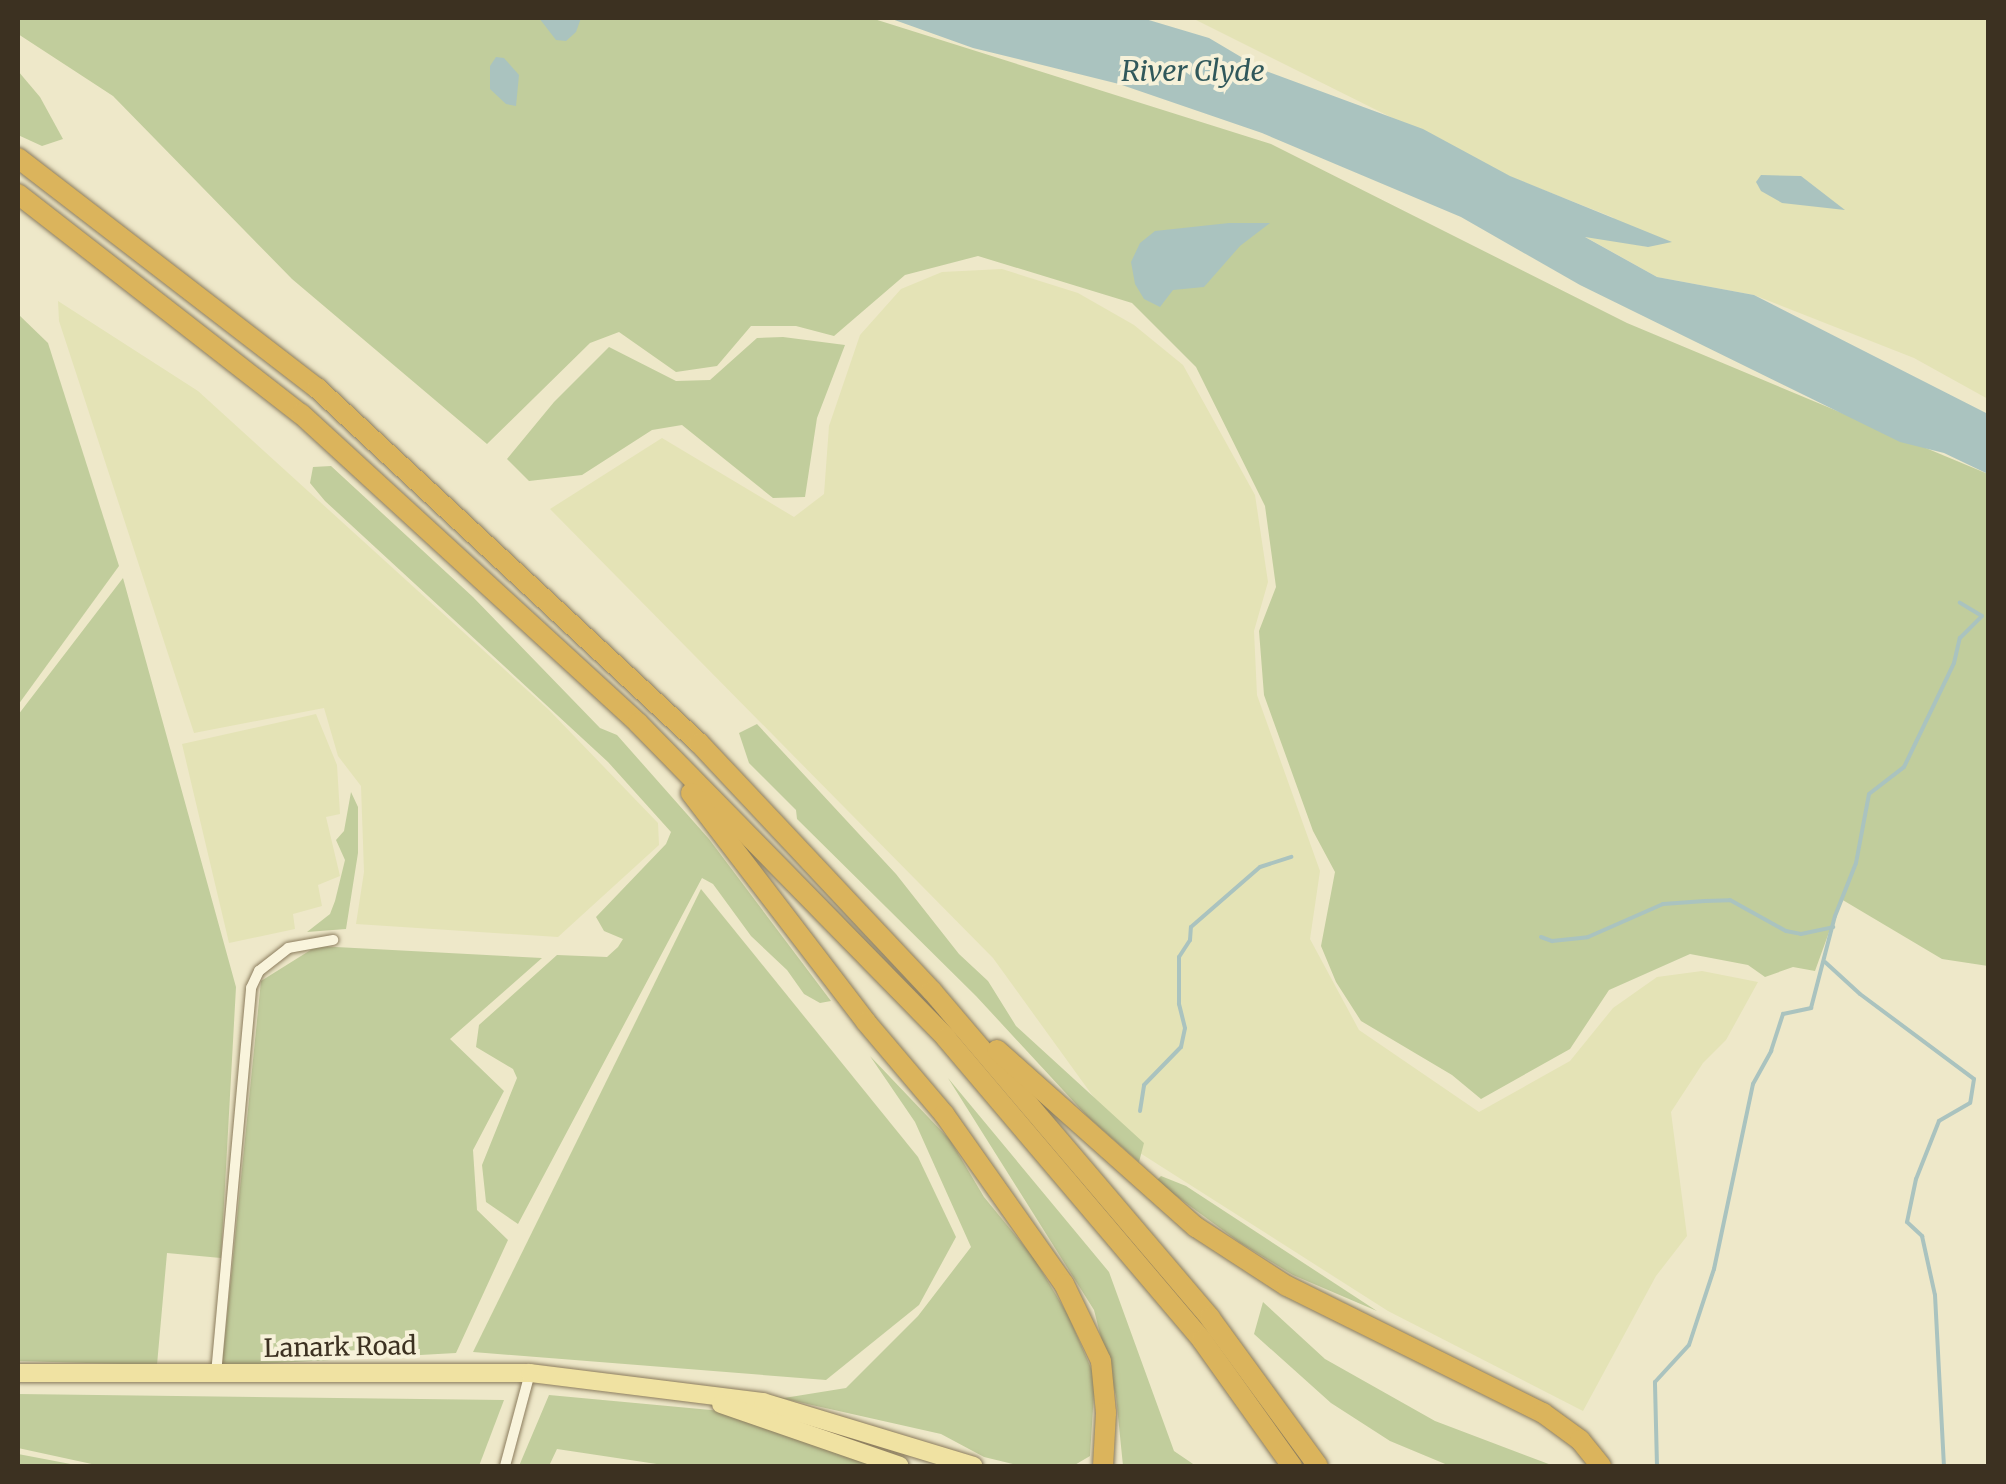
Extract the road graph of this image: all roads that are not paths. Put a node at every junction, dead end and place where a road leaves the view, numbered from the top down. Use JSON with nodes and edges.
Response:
{"nodes":[{"id":1,"x":18,"y":158,"type":"edge"},
{"id":2,"x":18,"y":194,"type":"edge"},
{"id":3,"x":638,"y":723,"type":"junction"},
{"id":4,"x":332,"y":940,"type":"dead end"},
{"id":5,"x":932,"y":991,"type":"junction"},
{"id":6,"x":18,"y":1373,"type":"edge"},
{"id":7,"x":530,"y":1373,"type":"junction"},
{"id":8,"x":216,"y":1374,"type":"junction"},
{"id":9,"x":662,"y":1388,"type":"junction"},
{"id":10,"x":505,"y":1466,"type":"edge"},
{"id":11,"x":900,"y":1466,"type":"edge"},
{"id":12,"x":974,"y":1466,"type":"edge"},
{"id":13,"x":1104,"y":1466,"type":"edge"},
{"id":14,"x":1292,"y":1466,"type":"edge"},
{"id":15,"x":1318,"y":1466,"type":"edge"},
{"id":16,"x":1601,"y":1466,"type":"edge"}],
"edges":[{"from":1,"to":5,"type":"highway"},
{"from":2,"to":3,"type":"highway"},
{"from":3,"to":13,"type":"highway"},
{"from":3,"to":14,"type":"highway"},
{"from":4,"to":8,"type":"street"},
{"from":5,"to":15,"type":"highway"},
{"from":5,"to":16,"type":"highway"},
{"from":6,"to":8,"type":"main road","name":"Lanark Road"},
{"from":7,"to":8,"type":"main road","name":"Lanark Road"},
{"from":7,"to":9,"type":"main road","name":"Lanark Road"},
{"from":7,"to":10,"type":"street"},
{"from":9,"to":11,"type":"main road","name":"Lanark Road"},
{"from":9,"to":12,"type":"main road","name":"Lanark Road"}]}
